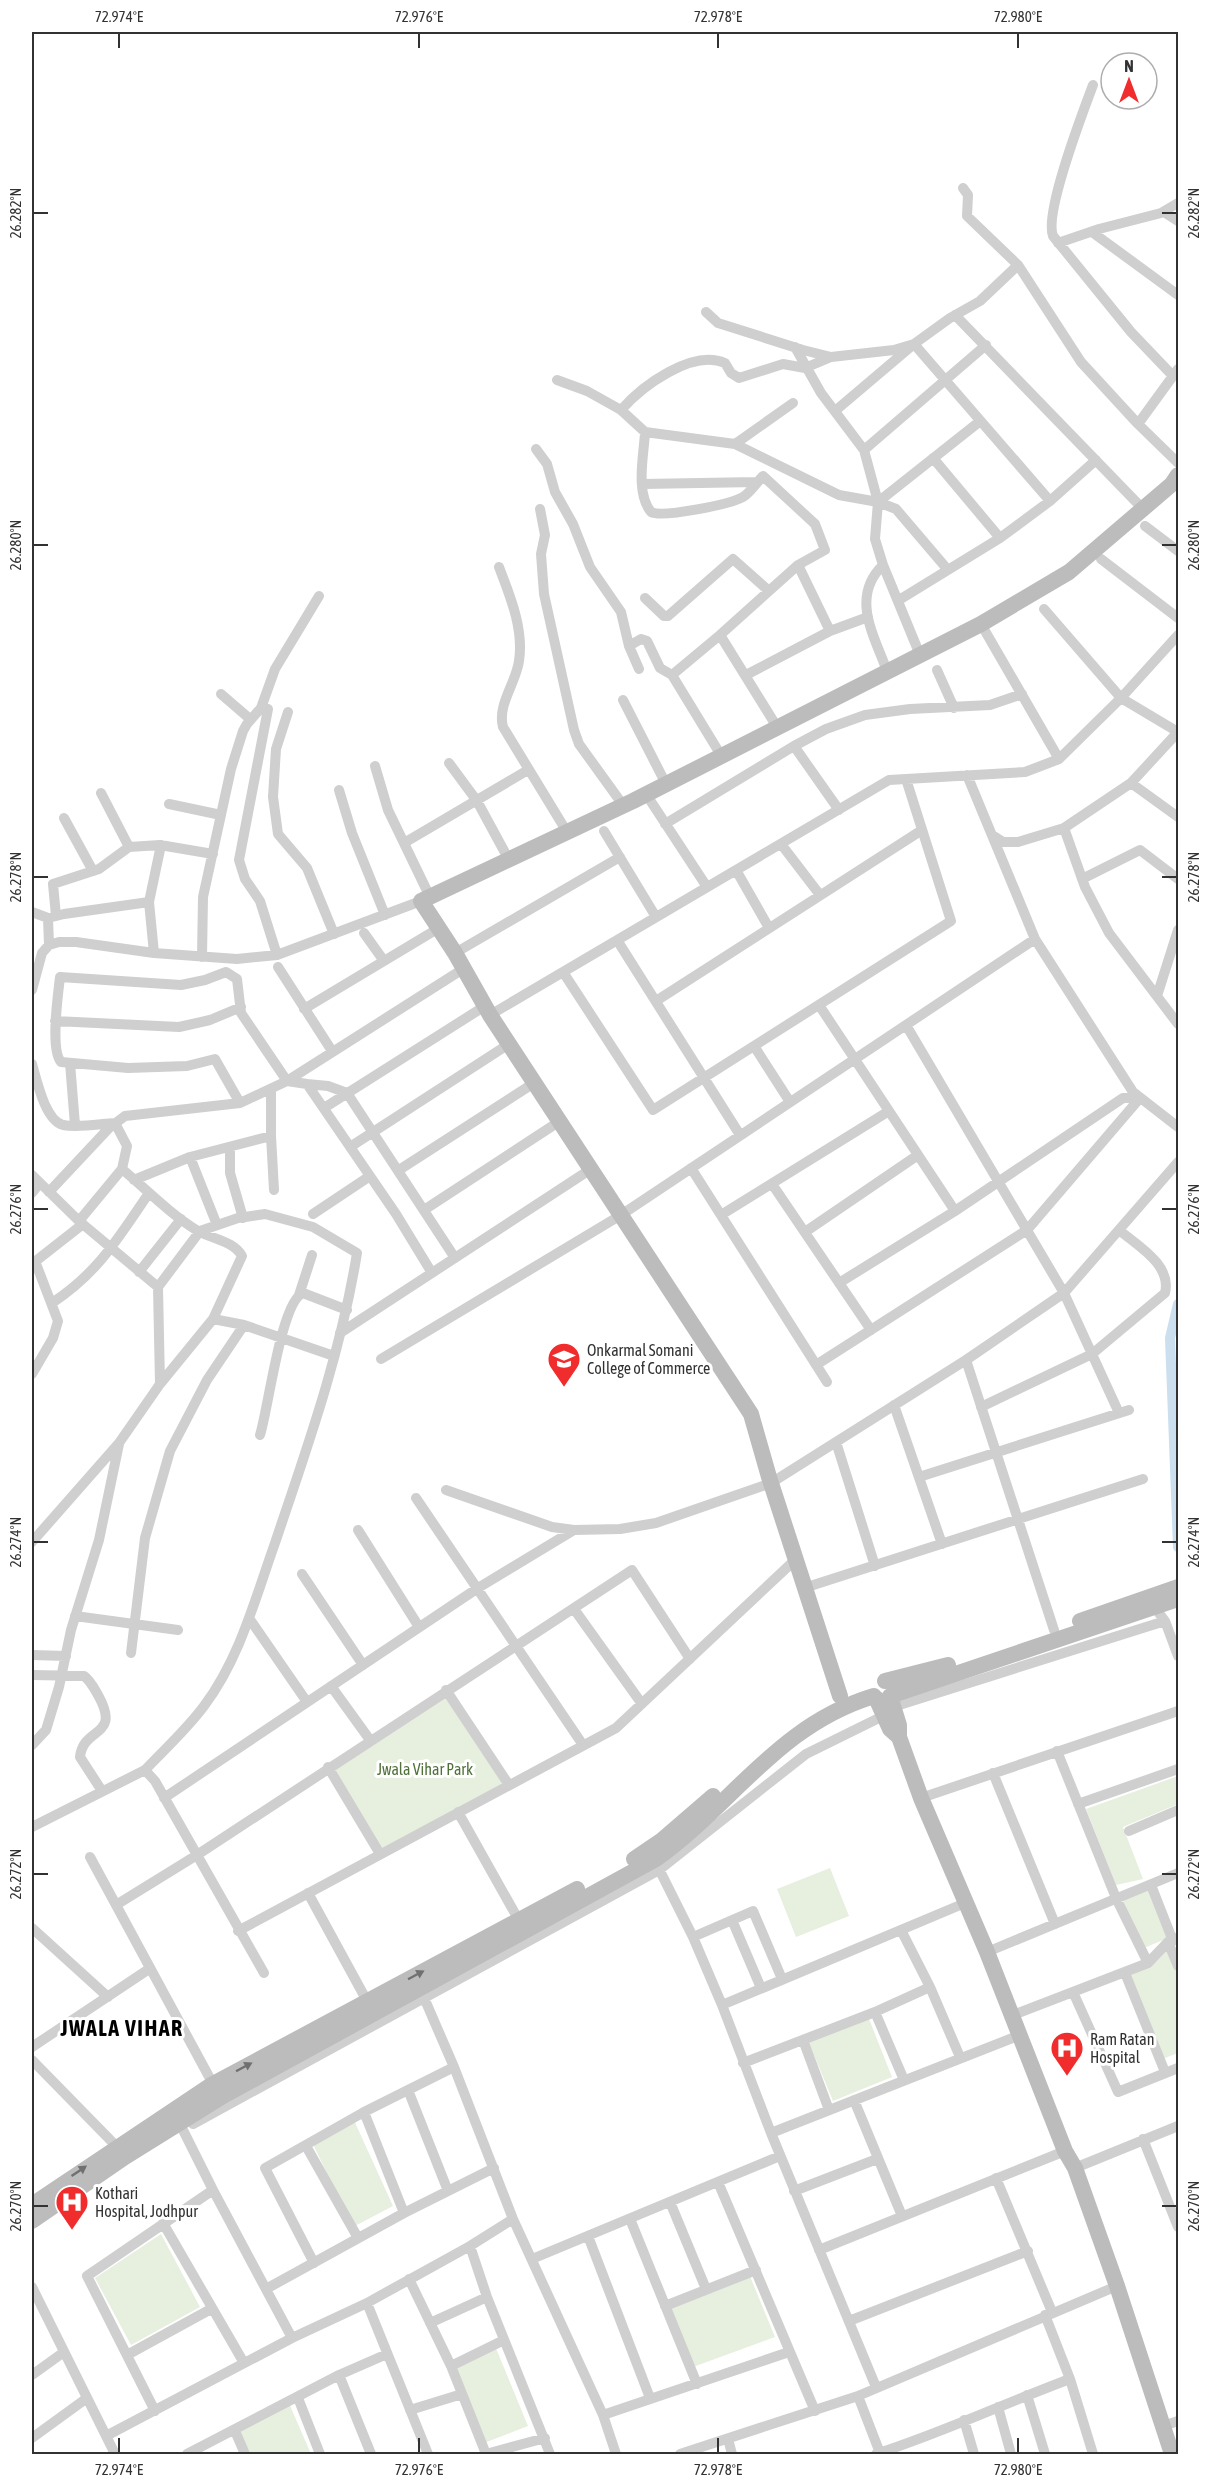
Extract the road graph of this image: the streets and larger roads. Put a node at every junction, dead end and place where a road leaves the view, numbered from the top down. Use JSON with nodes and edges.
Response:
{"nodes":[{"id":1,"x":1093,"y":85,"type":"dead end"},
{"id":2,"x":963,"y":188,"type":"dead end"},
{"id":3,"x":1179,"y":202,"type":"edge"},
{"id":4,"x":1164,"y":212,"type":"junction"},
{"id":5,"x":1179,"y":222,"type":"edge"},
{"id":6,"x":1092,"y":232,"type":"junction"},
{"id":7,"x":1058,"y":243,"type":"junction"},
{"id":8,"x":1018,"y":265,"type":"junction"},
{"id":9,"x":1179,"y":295,"type":"edge"},
{"id":10,"x":706,"y":312,"type":"dead end"},
{"id":11,"x":955,"y":315,"type":"junction"},
{"id":12,"x":914,"y":344,"type":"junction"},
{"id":13,"x":986,"y":345,"type":"junction"},
{"id":14,"x":795,"y":347,"type":"junction"},
{"id":15,"x":831,"y":357,"type":"junction"},
{"id":16,"x":805,"y":368,"type":"junction"},
{"id":17,"x":1176,"y":372,"type":"edge"},
{"id":18,"x":557,"y":380,"type":"dead end"},
{"id":19,"x":947,"y":381,"type":"junction"},
{"id":20,"x":793,"y":403,"type":"dead end"},
{"id":21,"x":621,"y":410,"type":"junction"},
{"id":22,"x":835,"y":411,"type":"junction"},
{"id":23,"x":979,"y":422,"type":"junction"},
{"id":24,"x":1138,"y":424,"type":"junction"},
{"id":25,"x":645,"y":432,"type":"junction"},
{"id":26,"x":735,"y":444,"type":"junction"},
{"id":27,"x":536,"y":449,"type":"dead end"},
{"id":28,"x":864,"y":450,"type":"junction"},
{"id":29,"x":933,"y":458,"type":"junction"},
{"id":30,"x":1096,"y":460,"type":"junction"},
{"id":31,"x":1179,"y":463,"type":"edge"},
{"id":32,"x":1179,"y":475,"type":"edge"},
{"id":33,"x":758,"y":482,"type":"junction"},
{"id":34,"x":643,"y":484,"type":"junction"},
{"id":35,"x":1050,"y":501,"type":"junction"},
{"id":36,"x":878,"y":502,"type":"junction"},
{"id":37,"x":540,"y":509,"type":"dead end"},
{"id":38,"x":1143,"y":509,"type":"junction"},
{"id":39,"x":1146,"y":526,"type":"dead end"},
{"id":40,"x":1000,"y":538,"type":"junction"},
{"id":41,"x":1179,"y":551,"type":"edge"},
{"id":42,"x":1101,"y":559,"type":"dead end"},
{"id":43,"x":798,"y":565,"type":"junction"},
{"id":44,"x":883,"y":565,"type":"junction"},
{"id":45,"x":499,"y":567,"type":"dead end"},
{"id":46,"x":948,"y":570,"type":"junction"},
{"id":47,"x":770,"y":591,"type":"junction"},
{"id":48,"x":319,"y":596,"type":"dead end"},
{"id":49,"x":645,"y":598,"type":"dead end"},
{"id":50,"x":898,"y":600,"type":"junction"},
{"id":51,"x":1044,"y":609,"type":"dead end"},
{"id":52,"x":868,"y":617,"type":"junction"},
{"id":53,"x":1179,"y":618,"type":"edge"},
{"id":54,"x":830,"y":631,"type":"junction"},
{"id":55,"x":985,"y":631,"type":"junction"},
{"id":56,"x":720,"y":635,"type":"junction"},
{"id":57,"x":1179,"y":635,"type":"edge"},
{"id":58,"x":629,"y":646,"type":"junction"},
{"id":59,"x":1174,"y":648,"type":"edge"},
{"id":60,"x":920,"y":655,"type":"junction"},
{"id":61,"x":639,"y":669,"type":"dead end"},
{"id":62,"x":937,"y":670,"type":"dead end"},
{"id":63,"x":887,"y":671,"type":"junction"},
{"id":64,"x":672,"y":675,"type":"junction"},
{"id":65,"x":746,"y":675,"type":"junction"},
{"id":66,"x":221,"y":694,"type":"dead end"},
{"id":67,"x":1022,"y":694,"type":"junction"},
{"id":68,"x":1121,"y":698,"type":"junction"},
{"id":69,"x":623,"y":700,"type":"dead end"},
{"id":70,"x":261,"y":708,"type":"junction"},
{"id":71,"x":954,"y":708,"type":"junction"},
{"id":72,"x":288,"y":712,"type":"dead end"},
{"id":73,"x":250,"y":719,"type":"junction"},
{"id":74,"x":777,"y":727,"type":"junction"},
{"id":75,"x":1178,"y":732,"type":"edge"},
{"id":76,"x":795,"y":746,"type":"junction"},
{"id":77,"x":722,"y":757,"type":"junction"},
{"id":78,"x":1059,"y":759,"type":"junction"},
{"id":79,"x":449,"y":763,"type":"dead end"},
{"id":80,"x":375,"y":766,"type":"dead end"},
{"id":81,"x":528,"y":770,"type":"junction"},
{"id":82,"x":967,"y":775,"type":"junction"},
{"id":83,"x":906,"y":779,"type":"junction"},
{"id":84,"x":1131,"y":783,"type":"junction"},
{"id":85,"x":666,"y":784,"type":"junction"},
{"id":86,"x":339,"y":790,"type":"dead end"},
{"id":87,"x":101,"y":793,"type":"dead end"},
{"id":88,"x":649,"y":800,"type":"junction"},
{"id":89,"x":477,"y":801,"type":"junction"},
{"id":90,"x":169,"y":804,"type":"dead end"},
{"id":91,"x":623,"y":805,"type":"junction"},
{"id":92,"x":839,"y":810,"type":"junction"},
{"id":93,"x":221,"y":815,"type":"junction"},
{"id":94,"x":1179,"y":817,"type":"edge"},
{"id":95,"x":64,"y":818,"type":"dead end"},
{"id":96,"x":665,"y":824,"type":"junction"},
{"id":97,"x":1064,"y":828,"type":"junction"},
{"id":98,"x":922,"y":830,"type":"junction"},
{"id":99,"x":604,"y":831,"type":"dead end"},
{"id":100,"x":567,"y":832,"type":"junction"},
{"id":101,"x":992,"y":835,"type":"junction"},
{"id":102,"x":404,"y":843,"type":"junction"},
{"id":103,"x":781,"y":844,"type":"junction"},
{"id":104,"x":161,"y":845,"type":"junction"},
{"id":105,"x":129,"y":847,"type":"junction"},
{"id":106,"x":213,"y":854,"type":"junction"},
{"id":107,"x":620,"y":857,"type":"junction"},
{"id":108,"x":509,"y":860,"type":"junction"},
{"id":109,"x":736,"y":870,"type":"junction"},
{"id":110,"x":93,"y":871,"type":"junction"},
{"id":111,"x":1082,"y":879,"type":"junction"},
{"id":112,"x":1179,"y":879,"type":"edge"},
{"id":113,"x":707,"y":887,"type":"junction"},
{"id":114,"x":820,"y":895,"type":"junction"},
{"id":115,"x":149,"y":902,"type":"junction"},
{"id":116,"x":425,"y":903,"type":"junction"},
{"id":117,"x":32,"y":912,"type":"edge"},
{"id":118,"x":385,"y":915,"type":"junction"},
{"id":119,"x":52,"y":917,"type":"junction"},
{"id":120,"x":656,"y":917,"type":"junction"},
{"id":121,"x":439,"y":928,"type":"junction"},
{"id":122,"x":770,"y":928,"type":"junction"},
{"id":123,"x":1179,"y":930,"type":"edge"},
{"id":124,"x":364,"y":933,"type":"dead end"},
{"id":125,"x":334,"y":934,"type":"junction"},
{"id":126,"x":1035,"y":939,"type":"junction"},
{"id":127,"x":617,"y":940,"type":"junction"},
{"id":128,"x":50,"y":945,"type":"junction"},
{"id":129,"x":154,"y":953,"type":"junction"},
{"id":130,"x":455,"y":953,"type":"junction"},
{"id":131,"x":276,"y":955,"type":"junction"},
{"id":132,"x":202,"y":957,"type":"junction"},
{"id":133,"x":384,"y":961,"type":"junction"},
{"id":134,"x":278,"y":967,"type":"dead end"},
{"id":135,"x":463,"y":969,"type":"junction"},
{"id":136,"x":563,"y":972,"type":"junction"},
{"id":137,"x":32,"y":990,"type":"edge"},
{"id":138,"x":1156,"y":996,"type":"junction"},
{"id":139,"x":656,"y":1001,"type":"junction"},
{"id":140,"x":819,"y":1005,"type":"junction"},
{"id":141,"x":241,"y":1007,"type":"junction"},
{"id":142,"x":304,"y":1009,"type":"junction"},
{"id":143,"x":487,"y":1010,"type":"junction"},
{"id":144,"x":55,"y":1021,"type":"junction"},
{"id":145,"x":1179,"y":1024,"type":"edge"},
{"id":146,"x":906,"y":1025,"type":"junction"},
{"id":147,"x":509,"y":1044,"type":"junction"},
{"id":148,"x":754,"y":1046,"type":"junction"},
{"id":149,"x":332,"y":1051,"type":"junction"},
{"id":150,"x":854,"y":1059,"type":"junction"},
{"id":151,"x":70,"y":1063,"type":"junction"},
{"id":152,"x":32,"y":1064,"type":"edge"},
{"id":153,"x":704,"y":1078,"type":"junction"},
{"id":154,"x":287,"y":1081,"type":"junction"},
{"id":155,"x":534,"y":1083,"type":"junction"},
{"id":156,"x":307,"y":1084,"type":"junction"},
{"id":157,"x":271,"y":1089,"type":"junction"},
{"id":158,"x":347,"y":1093,"type":"junction"},
{"id":159,"x":1140,"y":1098,"type":"junction"},
{"id":160,"x":790,"y":1102,"type":"junction"},
{"id":161,"x":240,"y":1103,"type":"junction"},
{"id":162,"x":324,"y":1108,"type":"junction"},
{"id":163,"x":889,"y":1111,"type":"junction"},
{"id":164,"x":120,"y":1119,"type":"junction"},
{"id":165,"x":560,"y":1121,"type":"junction"},
{"id":166,"x":75,"y":1125,"type":"junction"},
{"id":167,"x":1179,"y":1127,"type":"edge"},
{"id":168,"x":374,"y":1131,"type":"junction"},
{"id":169,"x":740,"y":1135,"type":"junction"},
{"id":170,"x":271,"y":1136,"type":"junction"},
{"id":171,"x":350,"y":1147,"type":"junction"},
{"id":172,"x":230,"y":1148,"type":"junction"},
{"id":173,"x":918,"y":1155,"type":"junction"},
{"id":174,"x":190,"y":1157,"type":"junction"},
{"id":175,"x":1179,"y":1162,"type":"edge"},
{"id":176,"x":691,"y":1168,"type":"junction"},
{"id":177,"x":122,"y":1169,"type":"junction"},
{"id":178,"x":591,"y":1169,"type":"junction"},
{"id":179,"x":399,"y":1170,"type":"junction"},
{"id":180,"x":32,"y":1175,"type":"edge"},
{"id":181,"x":370,"y":1176,"type":"junction"},
{"id":182,"x":134,"y":1180,"type":"junction"},
{"id":183,"x":999,"y":1182,"type":"junction"},
{"id":184,"x":40,"y":1184,"type":"junction"},
{"id":185,"x":772,"y":1184,"type":"junction"},
{"id":186,"x":274,"y":1190,"type":"dead end"},
{"id":187,"x":50,"y":1192,"type":"junction"},
{"id":188,"x":32,"y":1193,"type":"edge"},
{"id":189,"x":149,"y":1193,"type":"junction"},
{"id":190,"x":424,"y":1210,"type":"junction"},
{"id":191,"x":955,"y":1211,"type":"junction"},
{"id":192,"x":313,"y":1214,"type":"dead end"},
{"id":193,"x":621,"y":1215,"type":"junction"},
{"id":194,"x":721,"y":1215,"type":"junction"},
{"id":195,"x":243,"y":1218,"type":"junction"},
{"id":196,"x":181,"y":1219,"type":"junction"},
{"id":197,"x":81,"y":1223,"type":"junction"},
{"id":198,"x":217,"y":1226,"type":"junction"},
{"id":199,"x":1028,"y":1230,"type":"junction"},
{"id":200,"x":1119,"y":1230,"type":"junction"},
{"id":201,"x":200,"y":1232,"type":"junction"},
{"id":202,"x":804,"y":1232,"type":"junction"},
{"id":203,"x":111,"y":1248,"type":"junction"},
{"id":204,"x":312,"y":1255,"type":"dead end"},
{"id":205,"x":34,"y":1258,"type":"edge"},
{"id":206,"x":455,"y":1258,"type":"junction"},
{"id":207,"x":139,"y":1272,"type":"junction"},
{"id":208,"x":432,"y":1273,"type":"junction"},
{"id":209,"x":839,"y":1283,"type":"junction"},
{"id":210,"x":158,"y":1287,"type":"junction"},
{"id":211,"x":1064,"y":1293,"type":"junction"},
{"id":212,"x":299,"y":1295,"type":"junction"},
{"id":213,"x":52,"y":1303,"type":"junction"},
{"id":214,"x":347,"y":1310,"type":"junction"},
{"id":215,"x":213,"y":1319,"type":"junction"},
{"id":216,"x":244,"y":1325,"type":"junction"},
{"id":217,"x":871,"y":1330,"type":"junction"},
{"id":218,"x":340,"y":1333,"type":"junction"},
{"id":219,"x":281,"y":1338,"type":"junction"},
{"id":220,"x":1092,"y":1354,"type":"junction"},
{"id":221,"x":334,"y":1356,"type":"junction"},
{"id":222,"x":381,"y":1359,"type":"dead end"},
{"id":223,"x":966,"y":1360,"type":"junction"},
{"id":224,"x":816,"y":1365,"type":"junction"},
{"id":225,"x":32,"y":1374,"type":"edge"},
{"id":226,"x":827,"y":1382,"type":"dead end"},
{"id":227,"x":160,"y":1384,"type":"junction"},
{"id":228,"x":894,"y":1405,"type":"junction"},
{"id":229,"x":981,"y":1407,"type":"junction"},
{"id":230,"x":260,"y":1435,"type":"dead end"},
{"id":231,"x":836,"y":1442,"type":"junction"},
{"id":232,"x":119,"y":1443,"type":"junction"},
{"id":233,"x":996,"y":1453,"type":"junction"},
{"id":234,"x":919,"y":1477,"type":"junction"},
{"id":235,"x":1143,"y":1479,"type":"dead end"},
{"id":236,"x":771,"y":1483,"type":"junction"},
{"id":237,"x":446,"y":1490,"type":"dead end"},
{"id":238,"x":416,"y":1498,"type":"dead end"},
{"id":239,"x":1018,"y":1521,"type":"junction"},
{"id":240,"x":358,"y":1530,"type":"dead end"},
{"id":241,"x":574,"y":1530,"type":"junction"},
{"id":242,"x":32,"y":1542,"type":"edge"},
{"id":243,"x":942,"y":1544,"type":"junction"},
{"id":244,"x":795,"y":1560,"type":"junction"},
{"id":245,"x":875,"y":1566,"type":"junction"},
{"id":246,"x":302,"y":1574,"type":"dead end"},
{"id":247,"x":1179,"y":1587,"type":"edge"},
{"id":248,"x":478,"y":1588,"type":"junction"},
{"id":249,"x":804,"y":1588,"type":"junction"},
{"id":250,"x":1179,"y":1599,"type":"edge"},
{"id":251,"x":1160,"y":1607,"type":"junction"},
{"id":252,"x":574,"y":1608,"type":"junction"},
{"id":253,"x":75,"y":1617,"type":"junction"},
{"id":254,"x":252,"y":1621,"type":"junction"},
{"id":255,"x":134,"y":1624,"type":"junction"},
{"id":256,"x":419,"y":1627,"type":"junction"},
{"id":257,"x":178,"y":1630,"type":"dead end"},
{"id":258,"x":1054,"y":1630,"type":"junction"},
{"id":259,"x":516,"y":1644,"type":"junction"},
{"id":260,"x":131,"y":1653,"type":"dead end"},
{"id":261,"x":32,"y":1655,"type":"edge"},
{"id":262,"x":66,"y":1656,"type":"junction"},
{"id":263,"x":1179,"y":1656,"type":"edge"},
{"id":264,"x":690,"y":1659,"type":"junction"},
{"id":265,"x":363,"y":1665,"type":"junction"},
{"id":266,"x":62,"y":1674,"type":"junction"},
{"id":267,"x":32,"y":1675,"type":"edge"},
{"id":268,"x":331,"y":1686,"type":"junction"},
{"id":269,"x":446,"y":1690,"type":"junction"},
{"id":270,"x":840,"y":1696,"type":"junction"},
{"id":271,"x":882,"y":1697,"type":"junction"},
{"id":272,"x":307,"y":1702,"type":"junction"},
{"id":273,"x":642,"y":1704,"type":"junction"},
{"id":274,"x":1179,"y":1712,"type":"edge"},
{"id":275,"x":370,"y":1740,"type":"junction"},
{"id":276,"x":32,"y":1745,"type":"edge"},
{"id":277,"x":583,"y":1745,"type":"junction"},
{"id":278,"x":1057,"y":1751,"type":"junction"},
{"id":279,"x":328,"y":1767,"type":"junction"},
{"id":280,"x":1179,"y":1769,"type":"edge"},
{"id":281,"x":993,"y":1773,"type":"junction"},
{"id":282,"x":150,"y":1775,"type":"junction"},
{"id":283,"x":509,"y":1785,"type":"junction"},
{"id":284,"x":102,"y":1791,"type":"junction"},
{"id":285,"x":164,"y":1798,"type":"junction"},
{"id":286,"x":921,"y":1798,"type":"junction"},
{"id":287,"x":1078,"y":1804,"type":"junction"},
{"id":288,"x":1179,"y":1810,"type":"edge"},
{"id":289,"x":458,"y":1812,"type":"junction"},
{"id":290,"x":32,"y":1827,"type":"edge"},
{"id":291,"x":1129,"y":1831,"type":"dead end"},
{"id":292,"x":380,"y":1854,"type":"junction"},
{"id":293,"x":197,"y":1855,"type":"junction"},
{"id":294,"x":90,"y":1857,"type":"dead end"},
{"id":295,"x":656,"y":1859,"type":"junction"},
{"id":296,"x":1179,"y":1873,"type":"edge"},
{"id":297,"x":1151,"y":1885,"type":"junction"},
{"id":298,"x":308,"y":1893,"type":"junction"},
{"id":299,"x":1116,"y":1898,"type":"junction"},
{"id":300,"x":965,"y":1903,"type":"junction"},
{"id":301,"x":116,"y":1905,"type":"junction"},
{"id":302,"x":732,"y":1920,"type":"junction"},
{"id":303,"x":1055,"y":1924,"type":"junction"},
{"id":304,"x":522,"y":1926,"type":"junction"},
{"id":305,"x":32,"y":1928,"type":"edge"},
{"id":306,"x":901,"y":1930,"type":"junction"},
{"id":307,"x":238,"y":1931,"type":"junction"},
{"id":308,"x":693,"y":1937,"type":"junction"},
{"id":309,"x":1173,"y":1940,"type":"edge"},
{"id":310,"x":987,"y":1952,"type":"junction"},
{"id":311,"x":1148,"y":1963,"type":"junction"},
{"id":312,"x":1179,"y":1966,"type":"edge"},
{"id":313,"x":149,"y":1969,"type":"junction"},
{"id":314,"x":264,"y":1973,"type":"dead end"},
{"id":315,"x":1125,"y":1973,"type":"junction"},
{"id":316,"x":782,"y":1979,"type":"junction"},
{"id":317,"x":930,"y":1987,"type":"junction"},
{"id":318,"x":761,"y":1988,"type":"junction"},
{"id":319,"x":1073,"y":1992,"type":"junction"},
{"id":320,"x":422,"y":1993,"type":"junction"},
{"id":321,"x":108,"y":1997,"type":"junction"},
{"id":322,"x":366,"y":2001,"type":"junction"},
{"id":323,"x":722,"y":2005,"type":"junction"},
{"id":324,"x":876,"y":2012,"type":"junction"},
{"id":325,"x":1013,"y":2015,"type":"junction"},
{"id":326,"x":1020,"y":2035,"type":"junction"},
{"id":327,"x":803,"y":2040,"type":"junction"},
{"id":328,"x":32,"y":2048,"type":"edge"},
{"id":329,"x":960,"y":2057,"type":"junction"},
{"id":330,"x":32,"y":2060,"type":"edge"},
{"id":331,"x":743,"y":2064,"type":"junction"},
{"id":332,"x":453,"y":2067,"type":"junction"},
{"id":333,"x":1179,"y":2068,"type":"edge"},
{"id":334,"x":1164,"y":2072,"type":"junction"},
{"id":335,"x":904,"y":2080,"type":"junction"},
{"id":336,"x":213,"y":2084,"type":"junction"},
{"id":337,"x":408,"y":2090,"type":"junction"},
{"id":338,"x":854,"y":2100,"type":"junction"},
{"id":339,"x":829,"y":2110,"type":"junction"},
{"id":340,"x":364,"y":2112,"type":"junction"},
{"id":341,"x":181,"y":2125,"type":"junction"},
{"id":342,"x":1179,"y":2126,"type":"edge"},
{"id":343,"x":771,"y":2133,"type":"junction"},
{"id":344,"x":1143,"y":2139,"type":"junction"},
{"id":345,"x":306,"y":2146,"type":"junction"},
{"id":346,"x":1065,"y":2151,"type":"junction"},
{"id":347,"x":121,"y":2152,"type":"junction"},
{"id":348,"x":780,"y":2156,"type":"junction"},
{"id":349,"x":877,"y":2159,"type":"junction"},
{"id":350,"x":494,"y":2168,"type":"junction"},
{"id":351,"x":1075,"y":2168,"type":"junction"},
{"id":352,"x":996,"y":2178,"type":"junction"},
{"id":353,"x":718,"y":2182,"type":"junction"},
{"id":354,"x":213,"y":2190,"type":"junction"},
{"id":355,"x":447,"y":2191,"type":"junction"},
{"id":356,"x":795,"y":2191,"type":"junction"},
{"id":357,"x":670,"y":2202,"type":"junction"},
{"id":358,"x":32,"y":2205,"type":"edge"},
{"id":359,"x":404,"y":2213,"type":"junction"},
{"id":360,"x":902,"y":2216,"type":"junction"},
{"id":361,"x":513,"y":2219,"type":"junction"},
{"id":362,"x":630,"y":2219,"type":"junction"},
{"id":363,"x":32,"y":2221,"type":"edge"},
{"id":364,"x":163,"y":2223,"type":"junction"},
{"id":365,"x":1179,"y":2227,"type":"edge"},
{"id":366,"x":32,"y":2228,"type":"edge"},
{"id":367,"x":588,"y":2236,"type":"junction"},
{"id":368,"x":358,"y":2238,"type":"junction"},
{"id":369,"x":470,"y":2246,"type":"junction"},
{"id":370,"x":819,"y":2250,"type":"junction"},
{"id":371,"x":1028,"y":2251,"type":"junction"},
{"id":372,"x":532,"y":2259,"type":"junction"},
{"id":373,"x":314,"y":2263,"type":"junction"},
{"id":374,"x":756,"y":2270,"type":"junction"},
{"id":375,"x":409,"y":2279,"type":"junction"},
{"id":376,"x":1117,"y":2286,"type":"junction"},
{"id":377,"x":266,"y":2289,"type":"junction"},
{"id":378,"x":706,"y":2289,"type":"junction"},
{"id":379,"x":33,"y":2295,"type":"edge"},
{"id":380,"x":487,"y":2297,"type":"junction"},
{"id":381,"x":367,"y":2303,"type":"junction"},
{"id":382,"x":665,"y":2306,"type":"junction"},
{"id":383,"x":211,"y":2309,"type":"junction"},
{"id":384,"x":1049,"y":2314,"type":"junction"},
{"id":385,"x":849,"y":2321,"type":"junction"},
{"id":386,"x":430,"y":2323,"type":"junction"},
{"id":387,"x":292,"y":2338,"type":"junction"},
{"id":388,"x":504,"y":2340,"type":"junction"},
{"id":389,"x":64,"y":2352,"type":"junction"},
{"id":390,"x":789,"y":2352,"type":"junction"},
{"id":391,"x":387,"y":2354,"type":"junction"},
{"id":392,"x":127,"y":2355,"type":"junction"},
{"id":393,"x":244,"y":2363,"type":"junction"},
{"id":394,"x":451,"y":2366,"type":"junction"},
{"id":395,"x":32,"y":2375,"type":"edge"},
{"id":396,"x":339,"y":2375,"type":"junction"},
{"id":397,"x":1070,"y":2379,"type":"junction"},
{"id":398,"x":697,"y":2384,"type":"junction"},
{"id":399,"x":876,"y":2387,"type":"junction"},
{"id":400,"x":462,"y":2394,"type":"junction"},
{"id":401,"x":1027,"y":2395,"type":"junction"},
{"id":402,"x":858,"y":2396,"type":"junction"},
{"id":403,"x":87,"y":2398,"type":"junction"},
{"id":404,"x":298,"y":2398,"type":"junction"},
{"id":405,"x":650,"y":2398,"type":"junction"},
{"id":406,"x":998,"y":2407,"type":"junction"},
{"id":407,"x":410,"y":2410,"type":"junction"},
{"id":408,"x":155,"y":2411,"type":"junction"},
{"id":409,"x":815,"y":2411,"type":"junction"},
{"id":410,"x":603,"y":2415,"type":"junction"},
{"id":411,"x":964,"y":2420,"type":"junction"},
{"id":412,"x":1171,"y":2423,"type":"edge"},
{"id":413,"x":235,"y":2431,"type":"junction"},
{"id":414,"x":106,"y":2436,"type":"junction"},
{"id":415,"x":32,"y":2438,"type":"edge"},
{"id":416,"x":545,"y":2438,"type":"junction"},
{"id":417,"x":728,"y":2439,"type":"junction"},
{"id":418,"x":910,"y":2449,"type":"edge"},
{"id":419,"x":207,"y":2450,"type":"edge"},
{"id":420,"x":110,"y":2453,"type":"edge"},
{"id":421,"x":187,"y":2454,"type":"edge"},
{"id":422,"x":245,"y":2454,"type":"edge"},
{"id":423,"x":320,"y":2454,"type":"edge"},
{"id":424,"x":371,"y":2454,"type":"edge"},
{"id":425,"x":428,"y":2454,"type":"edge"},
{"id":426,"x":550,"y":2454,"type":"edge"},
{"id":427,"x":616,"y":2454,"type":"edge"},
{"id":428,"x":681,"y":2454,"type":"edge"},
{"id":429,"x":732,"y":2454,"type":"edge"},
{"id":430,"x":878,"y":2454,"type":"edge"},
{"id":431,"x":974,"y":2454,"type":"edge"},
{"id":432,"x":1011,"y":2454,"type":"edge"},
{"id":433,"x":1045,"y":2454,"type":"edge"},
{"id":434,"x":1093,"y":2454,"type":"edge"},
{"id":435,"x":1172,"y":2454,"type":"edge"}],
"edges":[{"from":1,"to":7,"type":"street"},
{"from":2,"to":8,"type":"street"},
{"from":3,"to":4,"type":"street"},
{"from":4,"to":5,"type":"street"},
{"from":4,"to":6,"type":"street"},
{"from":6,"to":7,"type":"street"},
{"from":6,"to":9,"type":"street"},
{"from":7,"to":17,"type":"street"},
{"from":8,"to":11,"type":"street"},
{"from":8,"to":24,"type":"street"},
{"from":10,"to":14,"type":"street"},
{"from":11,"to":12,"type":"street"},
{"from":11,"to":13,"type":"street"},
{"from":12,"to":15,"type":"street"},
{"from":12,"to":19,"type":"street"},
{"from":12,"to":22,"type":"street"},
{"from":13,"to":19,"type":"street"},
{"from":13,"to":30,"type":"street"},
{"from":14,"to":15,"type":"street"},
{"from":14,"to":16,"type":"street"},
{"from":15,"to":16,"type":"street"},
{"from":16,"to":21,"type":"street"},
{"from":16,"to":22,"type":"street"},
{"from":17,"to":24,"type":"street"},
{"from":18,"to":21,"type":"street"},
{"from":19,"to":23,"type":"street"},
{"from":19,"to":28,"type":"street"},
{"from":20,"to":26,"type":"street"},
{"from":21,"to":25,"type":"street"},
{"from":22,"to":28,"type":"street"},
{"from":23,"to":29,"type":"street"},
{"from":23,"to":35,"type":"street"},
{"from":24,"to":31,"type":"street"},
{"from":25,"to":26,"type":"street"},
{"from":25,"to":34,"type":"street"},
{"from":26,"to":36,"type":"street"},
{"from":27,"to":58,"type":"street"},
{"from":28,"to":36,"type":"street"},
{"from":29,"to":36,"type":"street"},
{"from":29,"to":40,"type":"street"},
{"from":30,"to":35,"type":"street"},
{"from":30,"to":38,"type":"street"},
{"from":32,"to":38,"type":"street"},
{"from":33,"to":34,"type":"street"},
{"from":33,"to":34,"type":"street"},
{"from":33,"to":43,"type":"street"},
{"from":35,"to":40,"type":"street"},
{"from":36,"to":44,"type":"street"},
{"from":36,"to":46,"type":"street"},
{"from":37,"to":91,"type":"street"},
{"from":38,"to":55,"type":"street"},
{"from":39,"to":41,"type":"street"},
{"from":40,"to":46,"type":"street"},
{"from":42,"to":53,"type":"street"},
{"from":43,"to":47,"type":"street"},
{"from":43,"to":54,"type":"street"},
{"from":44,"to":50,"type":"street"},
{"from":44,"to":52,"type":"street"},
{"from":45,"to":81,"type":"street"},
{"from":46,"to":50,"type":"street"},
{"from":47,"to":49,"type":"street"},
{"from":47,"to":56,"type":"street"},
{"from":48,"to":70,"type":"street"},
{"from":50,"to":60,"type":"street"},
{"from":51,"to":68,"type":"street"},
{"from":52,"to":54,"type":"street"},
{"from":52,"to":63,"type":"street"},
{"from":54,"to":65,"type":"street"},
{"from":55,"to":60,"type":"street"},
{"from":55,"to":67,"type":"street"},
{"from":56,"to":64,"type":"street"},
{"from":56,"to":65,"type":"street"},
{"from":57,"to":59,"type":"street"},
{"from":58,"to":61,"type":"street"},
{"from":58,"to":64,"type":"street"},
{"from":59,"to":68,"type":"street"},
{"from":60,"to":63,"type":"street"},
{"from":62,"to":71,"type":"street"},
{"from":63,"to":74,"type":"street"},
{"from":64,"to":77,"type":"street"},
{"from":65,"to":74,"type":"street"},
{"from":66,"to":73,"type":"street"},
{"from":67,"to":71,"type":"street"},
{"from":67,"to":78,"type":"street"},
{"from":68,"to":75,"type":"street"},
{"from":68,"to":78,"type":"street"},
{"from":69,"to":85,"type":"street"},
{"from":70,"to":73,"type":"street"},
{"from":70,"to":131,"type":"street"},
{"from":71,"to":76,"type":"street"},
{"from":72,"to":125,"type":"street"},
{"from":73,"to":93,"type":"street"},
{"from":74,"to":77,"type":"street"},
{"from":75,"to":84,"type":"street"},
{"from":76,"to":92,"type":"street"},
{"from":76,"to":96,"type":"street"},
{"from":77,"to":85,"type":"street"},
{"from":78,"to":82,"type":"street"},
{"from":79,"to":89,"type":"street"},
{"from":80,"to":102,"type":"street"},
{"from":81,"to":89,"type":"street"},
{"from":81,"to":100,"type":"street"},
{"from":82,"to":83,"type":"street"},
{"from":82,"to":101,"type":"street"},
{"from":83,"to":92,"type":"street"},
{"from":83,"to":98,"type":"street"},
{"from":84,"to":94,"type":"street"},
{"from":84,"to":97,"type":"street"},
{"from":85,"to":88,"type":"street"},
{"from":86,"to":118,"type":"street"},
{"from":87,"to":105,"type":"street"},
{"from":88,"to":91,"type":"street"},
{"from":88,"to":96,"type":"street"},
{"from":89,"to":102,"type":"street"},
{"from":89,"to":108,"type":"street"},
{"from":90,"to":93,"type":"street"},
{"from":91,"to":100,"type":"street"},
{"from":92,"to":103,"type":"street"},
{"from":93,"to":106,"type":"street"},
{"from":95,"to":110,"type":"street"},
{"from":96,"to":113,"type":"street"},
{"from":97,"to":101,"type":"street"},
{"from":97,"to":111,"type":"street"},
{"from":98,"to":114,"type":"street"},
{"from":98,"to":140,"type":"street"},
{"from":99,"to":107,"type":"street"},
{"from":100,"to":108,"type":"street"},
{"from":101,"to":126,"type":"street"},
{"from":102,"to":116,"type":"street"},
{"from":103,"to":109,"type":"street"},
{"from":103,"to":114,"type":"street"},
{"from":104,"to":105,"type":"street"},
{"from":104,"to":106,"type":"street"},
{"from":104,"to":115,"type":"street"},
{"from":105,"to":110,"type":"street"},
{"from":106,"to":132,"type":"street"},
{"from":107,"to":120,"type":"street"},
{"from":107,"to":130,"type":"street"},
{"from":108,"to":116,"type":"street"},
{"from":109,"to":113,"type":"street"},
{"from":109,"to":122,"type":"street"},
{"from":110,"to":119,"type":"street"},
{"from":111,"to":112,"type":"street"},
{"from":111,"to":138,"type":"street"},
{"from":113,"to":120,"type":"street"},
{"from":114,"to":122,"type":"street"},
{"from":115,"to":119,"type":"street"},
{"from":115,"to":129,"type":"street"},
{"from":116,"to":118,"type":"street"},
{"from":116,"to":121,"type":"street"},
{"from":117,"to":119,"type":"street"},
{"from":118,"to":125,"type":"street"},
{"from":119,"to":128,"type":"street"},
{"from":120,"to":127,"type":"street"},
{"from":121,"to":130,"type":"street"},
{"from":121,"to":133,"type":"street"},
{"from":122,"to":139,"type":"street"},
{"from":123,"to":138,"type":"street"},
{"from":124,"to":133,"type":"street"},
{"from":125,"to":131,"type":"street"},
{"from":126,"to":146,"type":"street"},
{"from":126,"to":159,"type":"street"},
{"from":127,"to":136,"type":"street"},
{"from":127,"to":139,"type":"street"},
{"from":128,"to":129,"type":"street"},
{"from":128,"to":137,"type":"street"},
{"from":129,"to":132,"type":"street"},
{"from":130,"to":135,"type":"street"},
{"from":131,"to":132,"type":"street"},
{"from":133,"to":142,"type":"street"},
{"from":134,"to":142,"type":"street"},
{"from":135,"to":143,"type":"street"},
{"from":135,"to":149,"type":"street"},
{"from":136,"to":143,"type":"street"},
{"from":136,"to":153,"type":"street"},
{"from":138,"to":145,"type":"street"},
{"from":139,"to":153,"type":"street"},
{"from":140,"to":148,"type":"street"},
{"from":140,"to":150,"type":"street"},
{"from":141,"to":144,"type":"street"},
{"from":141,"to":144,"type":"street"},
{"from":141,"to":154,"type":"street"},
{"from":142,"to":149,"type":"street"},
{"from":143,"to":147,"type":"street"},
{"from":143,"to":158,"type":"street"},
{"from":144,"to":151,"type":"street"},
{"from":146,"to":150,"type":"street"},
{"from":146,"to":183,"type":"street"},
{"from":147,"to":155,"type":"street"},
{"from":147,"to":168,"type":"street"},
{"from":148,"to":153,"type":"street"},
{"from":148,"to":160,"type":"street"},
{"from":149,"to":154,"type":"street"},
{"from":150,"to":160,"type":"street"},
{"from":150,"to":163,"type":"street"},
{"from":151,"to":161,"type":"street"},
{"from":151,"to":166,"type":"street"},
{"from":152,"to":166,"type":"street"},
{"from":153,"to":169,"type":"street"},
{"from":154,"to":156,"type":"street"},
{"from":154,"to":157,"type":"street"},
{"from":155,"to":165,"type":"street"},
{"from":155,"to":179,"type":"street"},
{"from":156,"to":158,"type":"street"},
{"from":156,"to":162,"type":"street"},
{"from":157,"to":161,"type":"street"},
{"from":157,"to":170,"type":"street"},
{"from":158,"to":162,"type":"street"},
{"from":158,"to":168,"type":"street"},
{"from":159,"to":167,"type":"street"},
{"from":159,"to":183,"type":"street"},
{"from":159,"to":199,"type":"street"},
{"from":160,"to":169,"type":"street"},
{"from":161,"to":164,"type":"street"},
{"from":162,"to":171,"type":"street"},
{"from":163,"to":173,"type":"street"},
{"from":163,"to":185,"type":"street"},
{"from":164,"to":166,"type":"street"},
{"from":164,"to":177,"type":"street"},
{"from":164,"to":187,"type":"street"},
{"from":165,"to":178,"type":"street"},
{"from":165,"to":190,"type":"street"},
{"from":168,"to":171,"type":"street"},
{"from":168,"to":179,"type":"street"},
{"from":169,"to":176,"type":"street"},
{"from":170,"to":172,"type":"street"},
{"from":170,"to":186,"type":"street"},
{"from":171,"to":181,"type":"street"},
{"from":172,"to":174,"type":"street"},
{"from":172,"to":195,"type":"street"},
{"from":173,"to":191,"type":"street"},
{"from":173,"to":202,"type":"street"},
{"from":174,"to":182,"type":"street"},
{"from":174,"to":198,"type":"street"},
{"from":175,"to":200,"type":"street"},
{"from":176,"to":193,"type":"street"},
{"from":176,"to":194,"type":"street"},
{"from":177,"to":182,"type":"street"},
{"from":177,"to":197,"type":"street"},
{"from":178,"to":193,"type":"street"},
{"from":178,"to":206,"type":"street"},
{"from":179,"to":190,"type":"street"},
{"from":180,"to":184,"type":"street"},
{"from":181,"to":192,"type":"street"},
{"from":181,"to":208,"type":"street"},
{"from":182,"to":189,"type":"street"},
{"from":183,"to":191,"type":"street"},
{"from":183,"to":199,"type":"street"},
{"from":184,"to":187,"type":"street"},
{"from":184,"to":188,"type":"street"},
{"from":185,"to":194,"type":"street"},
{"from":185,"to":202,"type":"street"},
{"from":187,"to":197,"type":"street"},
{"from":189,"to":196,"type":"street"},
{"from":189,"to":203,"type":"street"},
{"from":190,"to":206,"type":"street"},
{"from":191,"to":209,"type":"street"},
{"from":193,"to":222,"type":"street"},
{"from":193,"to":236,"type":"street"},
{"from":194,"to":224,"type":"street"},
{"from":195,"to":198,"type":"street"},
{"from":195,"to":214,"type":"street"},
{"from":196,"to":201,"type":"street"},
{"from":196,"to":207,"type":"street"},
{"from":197,"to":203,"type":"street"},
{"from":197,"to":205,"type":"street"},
{"from":198,"to":201,"type":"street"},
{"from":199,"to":211,"type":"street"},
{"from":199,"to":217,"type":"street"},
{"from":200,"to":211,"type":"street"},
{"from":200,"to":220,"type":"street"},
{"from":201,"to":210,"type":"street"},
{"from":201,"to":215,"type":"street"},
{"from":202,"to":209,"type":"street"},
{"from":203,"to":207,"type":"street"},
{"from":203,"to":213,"type":"street"},
{"from":204,"to":212,"type":"street"},
{"from":205,"to":213,"type":"street"},
{"from":206,"to":208,"type":"street"},
{"from":207,"to":210,"type":"street"},
{"from":208,"to":218,"type":"street"},
{"from":209,"to":217,"type":"street"},
{"from":210,"to":227,"type":"street"},
{"from":211,"to":220,"type":"street"},
{"from":211,"to":223,"type":"street"},
{"from":212,"to":214,"type":"street"},
{"from":212,"to":219,"type":"street"},
{"from":213,"to":225,"type":"street"},
{"from":214,"to":218,"type":"street"},
{"from":215,"to":216,"type":"street"},
{"from":215,"to":227,"type":"street"},
{"from":216,"to":219,"type":"street"},
{"from":216,"to":255,"type":"street"},
{"from":217,"to":224,"type":"street"},
{"from":218,"to":221,"type":"street"},
{"from":219,"to":221,"type":"street"},
{"from":219,"to":230,"type":"street"},
{"from":220,"to":229,"type":"street"},
{"from":220,"to":233,"type":"street"},
{"from":221,"to":254,"type":"street"},
{"from":223,"to":228,"type":"street"},
{"from":223,"to":229,"type":"street"},
{"from":224,"to":226,"type":"street"},
{"from":227,"to":232,"type":"street"},
{"from":228,"to":231,"type":"street"},
{"from":228,"to":234,"type":"street"},
{"from":229,"to":233,"type":"street"},
{"from":231,"to":236,"type":"street"},
{"from":231,"to":245,"type":"street"},
{"from":232,"to":242,"type":"street"},
{"from":232,"to":253,"type":"street"},
{"from":233,"to":234,"type":"street"},
{"from":233,"to":239,"type":"street"},
{"from":234,"to":243,"type":"street"},
{"from":235,"to":239,"type":"street"},
{"from":236,"to":241,"type":"street"},
{"from":236,"to":244,"type":"street"},
{"from":237,"to":241,"type":"street"},
{"from":238,"to":248,"type":"street"},
{"from":239,"to":243,"type":"street"},
{"from":239,"to":258,"type":"street"},
{"from":240,"to":256,"type":"street"},
{"from":241,"to":248,"type":"street"},
{"from":243,"to":245,"type":"street"},
{"from":244,"to":249,"type":"street"},
{"from":244,"to":264,"type":"street"},
{"from":245,"to":249,"type":"street"},
{"from":246,"to":265,"type":"street"},
{"from":247,"to":251,"type":"street"},
{"from":248,"to":256,"type":"street"},
{"from":248,"to":259,"type":"street"},
{"from":249,"to":270,"type":"street"},
{"from":250,"to":251,"type":"street"},
{"from":251,"to":258,"type":"street"},
{"from":251,"to":263,"type":"street"},
{"from":251,"to":271,"type":"street"},
{"from":252,"to":259,"type":"street"},
{"from":252,"to":264,"type":"street"},
{"from":252,"to":273,"type":"street"},
{"from":253,"to":255,"type":"street"},
{"from":253,"to":262,"type":"street"},
{"from":254,"to":272,"type":"street"},
{"from":254,"to":282,"type":"street"},
{"from":255,"to":257,"type":"street"},
{"from":255,"to":260,"type":"street"},
{"from":256,"to":265,"type":"street"},
{"from":258,"to":271,"type":"street"},
{"from":259,"to":269,"type":"street"},
{"from":259,"to":277,"type":"street"},
{"from":261,"to":262,"type":"street"},
{"from":262,"to":266,"type":"street"},
{"from":264,"to":273,"type":"street"},
{"from":265,"to":268,"type":"street"},
{"from":266,"to":267,"type":"street"},
{"from":266,"to":276,"type":"street"},
{"from":266,"to":284,"type":"street"},
{"from":268,"to":272,"type":"street"},
{"from":268,"to":275,"type":"street"},
{"from":269,"to":275,"type":"street"},
{"from":269,"to":283,"type":"street"},
{"from":270,"to":271,"type":"street"},
{"from":270,"to":295,"type":"street"},
{"from":271,"to":286,"type":"street"},
{"from":271,"to":295,"type":"street"},
{"from":271,"to":295,"type":"street"},
{"from":272,"to":285,"type":"street"},
{"from":273,"to":277,"type":"street"},
{"from":274,"to":278,"type":"street"},
{"from":275,"to":279,"type":"street"},
{"from":277,"to":283,"type":"street"},
{"from":278,"to":281,"type":"street"},
{"from":278,"to":287,"type":"street"},
{"from":279,"to":292,"type":"street"},
{"from":279,"to":293,"type":"street"},
{"from":280,"to":287,"type":"street"},
{"from":281,"to":286,"type":"street"},
{"from":281,"to":303,"type":"street"},
{"from":282,"to":284,"type":"street"},
{"from":282,"to":285,"type":"street"},
{"from":283,"to":289,"type":"street"},
{"from":284,"to":290,"type":"street"},
{"from":285,"to":293,"type":"street"},
{"from":286,"to":300,"type":"street"},
{"from":287,"to":299,"type":"street"},
{"from":288,"to":291,"type":"street"},
{"from":289,"to":292,"type":"street"},
{"from":289,"to":304,"type":"street"},
{"from":292,"to":298,"type":"street"},
{"from":293,"to":301,"type":"street"},
{"from":293,"to":307,"type":"street"},
{"from":294,"to":301,"type":"street"},
{"from":295,"to":304,"type":"street"},
{"from":295,"to":308,"type":"street"},
{"from":295,"to":320,"type":"street"},
{"from":296,"to":297,"type":"street"},
{"from":297,"to":299,"type":"street"},
{"from":297,"to":309,"type":"street"},
{"from":298,"to":307,"type":"street"},
{"from":298,"to":322,"type":"street"},
{"from":299,"to":303,"type":"street"},
{"from":299,"to":311,"type":"street"},
{"from":300,"to":306,"type":"street"},
{"from":300,"to":310,"type":"street"},
{"from":301,"to":313,"type":"street"},
{"from":302,"to":308,"type":"street"},
{"from":302,"to":316,"type":"street"},
{"from":302,"to":318,"type":"street"},
{"from":303,"to":310,"type":"street"},
{"from":304,"to":320,"type":"street"},
{"from":322,"to":304,"type":"street","one_way":true},
{"from":305,"to":321,"type":"street"},
{"from":306,"to":316,"type":"street"},
{"from":306,"to":317,"type":"street"},
{"from":307,"to":314,"type":"street"},
{"from":308,"to":323,"type":"street"},
{"from":309,"to":311,"type":"street"},
{"from":309,"to":312,"type":"street"},
{"from":310,"to":325,"type":"street"},
{"from":311,"to":315,"type":"street"},
{"from":313,"to":321,"type":"street"},
{"from":313,"to":336,"type":"street"},
{"from":315,"to":319,"type":"street"},
{"from":315,"to":334,"type":"street"},
{"from":316,"to":318,"type":"street"},
{"from":317,"to":324,"type":"street"},
{"from":317,"to":329,"type":"street"},
{"from":318,"to":323,"type":"street"},
{"from":319,"to":325,"type":"street"},
{"from":319,"to":334,"type":"street"},
{"from":320,"to":332,"type":"street"},
{"from":320,"to":341,"type":"street"},
{"from":321,"to":328,"type":"street"},
{"from":336,"to":322,"type":"street","one_way":true},
{"from":323,"to":331,"type":"street"},
{"from":324,"to":327,"type":"street"},
{"from":324,"to":335,"type":"street"},
{"from":325,"to":326,"type":"street"},
{"from":326,"to":329,"type":"street"},
{"from":326,"to":346,"type":"street"},
{"from":327,"to":331,"type":"street"},
{"from":327,"to":339,"type":"street"},
{"from":329,"to":335,"type":"street"},
{"from":330,"to":347,"type":"street"},
{"from":331,"to":343,"type":"street"},
{"from":332,"to":337,"type":"street"},
{"from":332,"to":350,"type":"street"},
{"from":333,"to":334,"type":"street"},
{"from":335,"to":338,"type":"street"},
{"from":336,"to":347,"type":"street"},
{"from":337,"to":340,"type":"street"},
{"from":337,"to":355,"type":"street"},
{"from":338,"to":339,"type":"street"},
{"from":338,"to":349,"type":"street"},
{"from":339,"to":343,"type":"street"},
{"from":340,"to":345,"type":"street"},
{"from":340,"to":359,"type":"street"},
{"from":341,"to":347,"type":"street"},
{"from":341,"to":354,"type":"street"},
{"from":341,"to":366,"type":"street"},
{"from":342,"to":344,"type":"street"},
{"from":343,"to":348,"type":"street"},
{"from":344,"to":351,"type":"street"},
{"from":344,"to":365,"type":"street"},
{"from":345,"to":368,"type":"street"},
{"from":345,"to":373,"type":"street"},
{"from":346,"to":351,"type":"street"},
{"from":346,"to":352,"type":"street"},
{"from":358,"to":347,"type":"street","one_way":true},
{"from":347,"to":363,"type":"street"},
{"from":348,"to":353,"type":"street"},
{"from":348,"to":356,"type":"street"},
{"from":349,"to":356,"type":"street"},
{"from":349,"to":360,"type":"street"},
{"from":350,"to":355,"type":"street"},
{"from":350,"to":361,"type":"street"},
{"from":351,"to":376,"type":"street"},
{"from":352,"to":360,"type":"street"},
{"from":352,"to":371,"type":"street"},
{"from":353,"to":357,"type":"street"},
{"from":353,"to":374,"type":"street"},
{"from":354,"to":364,"type":"street"},
{"from":354,"to":377,"type":"street"},
{"from":355,"to":359,"type":"street"},
{"from":356,"to":370,"type":"street"},
{"from":357,"to":362,"type":"street"},
{"from":357,"to":378,"type":"street"},
{"from":359,"to":368,"type":"street"},
{"from":360,"to":370,"type":"street"},
{"from":361,"to":369,"type":"street"},
{"from":361,"to":372,"type":"street"},
{"from":362,"to":367,"type":"street"},
{"from":362,"to":382,"type":"street"},
{"from":364,"to":383,"type":"street"},
{"from":364,"to":392,"type":"street"},
{"from":367,"to":372,"type":"street"},
{"from":367,"to":405,"type":"street"},
{"from":368,"to":373,"type":"street"},
{"from":369,"to":375,"type":"street"},
{"from":369,"to":380,"type":"street"},
{"from":370,"to":385,"type":"street"},
{"from":371,"to":384,"type":"street"},
{"from":371,"to":385,"type":"street"},
{"from":372,"to":410,"type":"street"},
{"from":373,"to":377,"type":"street"},
{"from":374,"to":378,"type":"street"},
{"from":374,"to":390,"type":"street"},
{"from":375,"to":381,"type":"street"},
{"from":375,"to":386,"type":"street"},
{"from":376,"to":384,"type":"street"},
{"from":376,"to":412,"type":"street"},
{"from":377,"to":387,"type":"street"},
{"from":378,"to":382,"type":"street"},
{"from":379,"to":389,"type":"street"},
{"from":380,"to":386,"type":"street"},
{"from":380,"to":388,"type":"street"},
{"from":381,"to":387,"type":"street"},
{"from":381,"to":391,"type":"street"},
{"from":382,"to":398,"type":"street"},
{"from":383,"to":392,"type":"street"},
{"from":383,"to":393,"type":"street"},
{"from":384,"to":397,"type":"street"},
{"from":384,"to":399,"type":"street"},
{"from":385,"to":399,"type":"street"},
{"from":386,"to":394,"type":"street"},
{"from":387,"to":393,"type":"street"},
{"from":388,"to":394,"type":"street"},
{"from":388,"to":416,"type":"street"},
{"from":389,"to":395,"type":"street"},
{"from":389,"to":403,"type":"street"},
{"from":390,"to":398,"type":"street"},
{"from":390,"to":409,"type":"street"},
{"from":391,"to":396,"type":"street"},
{"from":391,"to":407,"type":"street"},
{"from":392,"to":408,"type":"street"},
{"from":393,"to":408,"type":"street"},
{"from":394,"to":400,"type":"street"},
{"from":396,"to":404,"type":"street"},
{"from":396,"to":424,"type":"street"},
{"from":397,"to":401,"type":"street"},
{"from":397,"to":434,"type":"street"},
{"from":398,"to":405,"type":"street"},
{"from":399,"to":402,"type":"street"},
{"from":400,"to":407,"type":"street"},
{"from":400,"to":416,"type":"street"},
{"from":401,"to":406,"type":"street"},
{"from":401,"to":433,"type":"street"},
{"from":402,"to":409,"type":"street"},
{"from":402,"to":430,"type":"street"},
{"from":403,"to":414,"type":"street"},
{"from":403,"to":415,"type":"street"},
{"from":404,"to":413,"type":"street"},
{"from":404,"to":423,"type":"street"},
{"from":405,"to":410,"type":"street"},
{"from":406,"to":411,"type":"street"},
{"from":406,"to":432,"type":"street"},
{"from":407,"to":425,"type":"street"},
{"from":408,"to":414,"type":"street"},
{"from":409,"to":417,"type":"street"},
{"from":410,"to":427,"type":"street"},
{"from":411,"to":418,"type":"street"},
{"from":411,"to":431,"type":"street"},
{"from":412,"to":435,"type":"street"},
{"from":413,"to":419,"type":"street"},
{"from":413,"to":422,"type":"street"},
{"from":414,"to":420,"type":"street"},
{"from":416,"to":426,"type":"street"},
{"from":417,"to":428,"type":"street"},
{"from":417,"to":429,"type":"street"},
{"from":418,"to":430,"type":"street"},
{"from":419,"to":421,"type":"street"}]}
